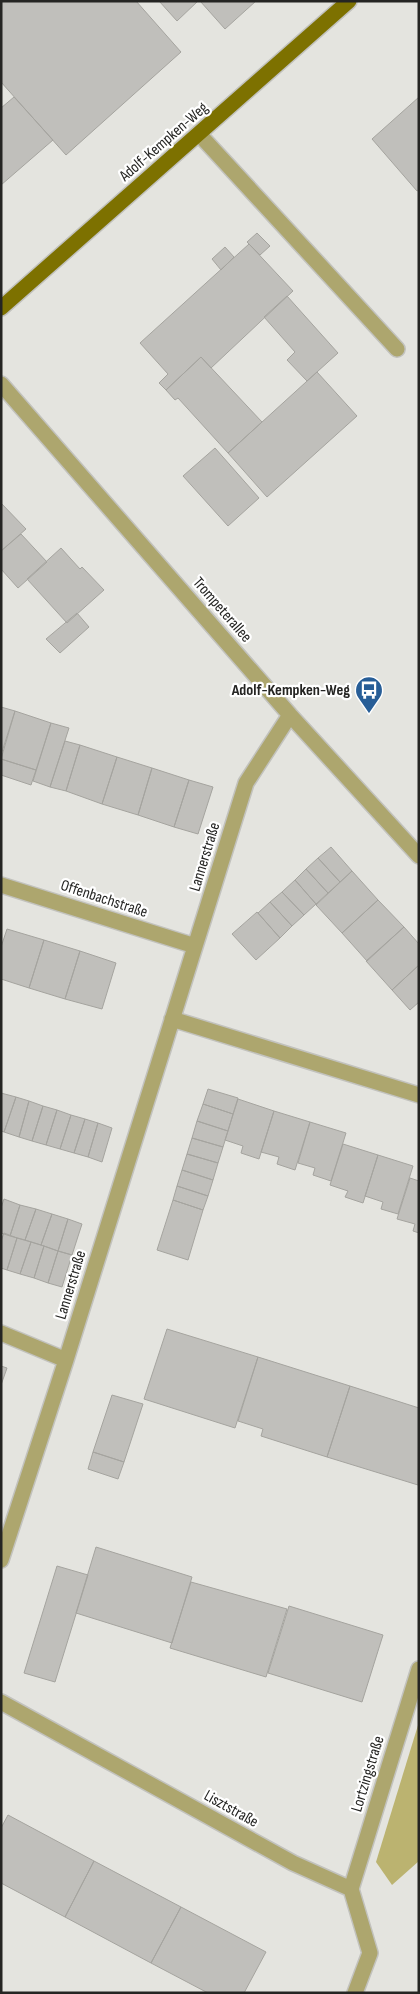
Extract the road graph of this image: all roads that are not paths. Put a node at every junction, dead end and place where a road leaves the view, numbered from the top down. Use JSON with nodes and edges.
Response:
{"nodes":[{"id":1,"x":349,"y":1,"type":"edge"},
{"id":2,"x":199,"y":134,"type":"junction"},
{"id":3,"x":1,"y":308,"type":"edge"},
{"id":4,"x":397,"y":349,"type":"dead end"},
{"id":5,"x":1,"y":384,"type":"edge"},
{"id":6,"x":290,"y":714,"type":"junction"},
{"id":7,"x":419,"y":856,"type":"edge"},
{"id":8,"x":1,"y":884,"type":"edge"},
{"id":9,"x":195,"y":946,"type":"junction"},
{"id":10,"x":172,"y":1020,"type":"junction"},
{"id":11,"x":419,"y":1095,"type":"edge"},
{"id":12,"x":1,"y":1333,"type":"edge"},
{"id":13,"x":66,"y":1360,"type":"junction"},
{"id":14,"x":1,"y":1560,"type":"edge"},
{"id":15,"x":419,"y":1669,"type":"edge"},
{"id":16,"x":1,"y":1702,"type":"edge"},
{"id":17,"x":351,"y":1889,"type":"junction"},
{"id":18,"x":355,"y":1993,"type":"edge"}],
"edges":[{"from":1,"to":2,"type":"main road","name":"Adolf-Kempken-Weg"},
{"from":2,"to":3,"type":"main road","name":"Adolf-Kempken-Weg"},
{"from":2,"to":4,"type":"street"},
{"from":5,"to":6,"type":"street","name":"Trompeterallee"},
{"from":6,"to":7,"type":"street","name":"Trompeterallee"},
{"from":6,"to":9,"type":"street","name":"Lannerstraße"},
{"from":8,"to":9,"type":"street","name":"Offenbachstraße"},
{"from":9,"to":10,"type":"street","name":"Lannerstraße"},
{"from":10,"to":11,"type":"street"},
{"from":10,"to":13,"type":"street","name":"Lannerstraße"},
{"from":12,"to":13,"type":"street"},
{"from":13,"to":14,"type":"street","name":"Lannerstraße"},
{"from":15,"to":17,"type":"street","name":"Lortzingstraße"},
{"from":16,"to":17,"type":"street","name":"Lisztstraße"},
{"from":17,"to":18,"type":"street"}]}
